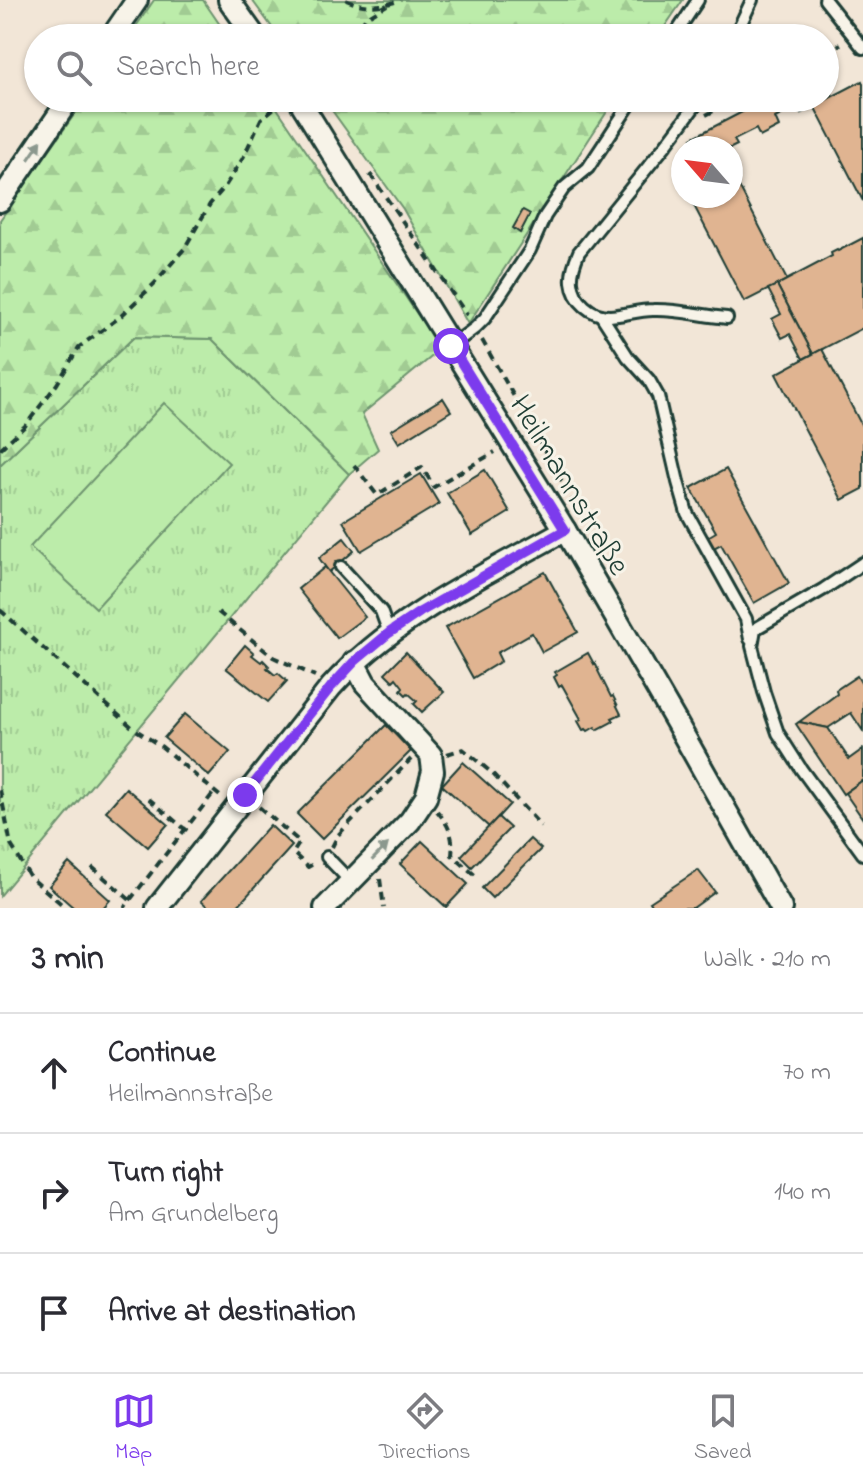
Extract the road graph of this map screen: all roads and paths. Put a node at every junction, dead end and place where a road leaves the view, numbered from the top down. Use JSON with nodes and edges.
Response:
{"nodes":[{"id":1,"x":137,"y":0,"type":"edge"},
{"id":2,"x":229,"y":0,"type":"edge"},
{"id":3,"x":346,"y":0,"type":"edge"},
{"id":4,"x":401,"y":0,"type":"edge"},
{"id":5,"x":698,"y":0,"type":"edge"},
{"id":6,"x":752,"y":0,"type":"edge"},
{"id":7,"x":825,"y":0,"type":"edge"},
{"id":8,"x":389,"y":4,"type":"junction"},
{"id":9,"x":121,"y":24,"type":"edge"},
{"id":10,"x":246,"y":24,"type":"edge"},
{"id":11,"x":362,"y":24,"type":"edge"},
{"id":12,"x":682,"y":24,"type":"edge"},
{"id":13,"x":741,"y":24,"type":"edge"},
{"id":14,"x":863,"y":48,"type":"edge"},
{"id":15,"x":60,"y":112,"type":"edge"},
{"id":16,"x":270,"y":112,"type":"edge"},
{"id":17,"x":307,"y":112,"type":"edge"},
{"id":18,"x":625,"y":112,"type":"edge"},
{"id":19,"x":690,"y":112,"type":"edge"},
{"id":20,"x":0,"y":201,"type":"edge"},
{"id":21,"x":601,"y":315,"type":"junction"},
{"id":22,"x":727,"y":318,"type":"dead end"},
{"id":23,"x":451,"y":346,"type":"junction"},
{"id":24,"x":511,"y":443,"type":"junction"},
{"id":25,"x":0,"y":449,"type":"edge"},
{"id":26,"x":354,"y":465,"type":"dead end"},
{"id":27,"x":565,"y":530,"type":"junction"},
{"id":28,"x":863,"y":563,"type":"edge"},
{"id":29,"x":341,"y":567,"type":"dead end"},
{"id":30,"x":0,"y":610,"type":"edge"},
{"id":31,"x":218,"y":612,"type":"dead end"},
{"id":32,"x":389,"y":633,"type":"junction"},
{"id":33,"x":752,"y":646,"type":"junction"},
{"id":34,"x":354,"y":662,"type":"junction"},
{"id":35,"x":331,"y":687,"type":"junction"},
{"id":36,"x":427,"y":751,"type":"junction"},
{"id":37,"x":0,"y":790,"type":"edge"},
{"id":38,"x":215,"y":791,"type":"junction"},
{"id":39,"x":426,"y":797,"type":"junction"},
{"id":40,"x":149,"y":799,"type":"dead end"},
{"id":41,"x":240,"y":802,"type":"junction"},
{"id":42,"x":541,"y":826,"type":"dead end"},
{"id":43,"x":185,"y":829,"type":"junction"},
{"id":44,"x":205,"y":846,"type":"junction"},
{"id":45,"x":863,"y":854,"type":"edge"},
{"id":46,"x":327,"y":857,"type":"junction"},
{"id":47,"x":92,"y":867,"type":"dead end"},
{"id":48,"x":477,"y":877,"type":"dead end"},
{"id":49,"x":351,"y":882,"type":"junction"},
{"id":50,"x":130,"y":900,"type":"junction"},
{"id":51,"x":65,"y":908,"type":"edge"},
{"id":52,"x":126,"y":908,"type":"edge"},
{"id":53,"x":157,"y":908,"type":"edge"},
{"id":54,"x":325,"y":908,"type":"edge"},
{"id":55,"x":781,"y":908,"type":"edge"}],
"edges":[{"from":1,"to":9,"type":"street"},
{"from":2,"to":10,"type":"street"},
{"from":3,"to":8,"type":"path"},
{"from":4,"to":8,"type":"path"},
{"from":5,"to":12,"type":"lane"},
{"from":6,"to":13,"type":"lane"},
{"from":7,"to":14,"type":"lane"},
{"from":8,"to":11,"type":"path"},
{"from":20,"to":15,"type":"street","one_way":true},
{"from":16,"to":25,"type":"path"},
{"from":17,"to":23,"type":"street","name":"Heilmannstraße"},
{"from":18,"to":23,"type":"lane"},
{"from":19,"to":21,"type":"lane"},
{"from":21,"to":22,"type":"lane"},
{"from":21,"to":33,"type":"lane"},
{"from":23,"to":24,"type":"street","name":"Heilmannstraße"},
{"from":24,"to":26,"type":"path"},
{"from":24,"to":27,"type":"street","name":"Heilmannstraße"},
{"from":27,"to":32,"type":"street"},
{"from":27,"to":55,"type":"street","name":"Heilmannstraße"},
{"from":28,"to":33,"type":"lane"},
{"from":29,"to":32,"type":"lane"},
{"from":30,"to":38,"type":"path"},
{"from":31,"to":35,"type":"path"},
{"from":32,"to":34,"type":"street"},
{"from":33,"to":45,"type":"lane"},
{"from":34,"to":35,"type":"street"},
{"from":34,"to":36,"type":"street"},
{"from":35,"to":41,"type":"street"},
{"from":36,"to":39,"type":"street"},
{"from":36,"to":42,"type":"path"},
{"from":36,"to":46,"type":"path"},
{"from":37,"to":51,"type":"path"},
{"from":38,"to":41,"type":"path"},
{"from":38,"to":43,"type":"path"},
{"from":39,"to":48,"type":"path"},
{"from":49,"to":39,"type":"street","one_way":true},
{"from":40,"to":43,"type":"path"},
{"from":41,"to":44,"type":"street"},
{"from":41,"to":46,"type":"path"},
{"from":43,"to":44,"type":"path"},
{"from":43,"to":50,"type":"path"},
{"from":44,"to":53,"type":"street"},
{"from":46,"to":49,"type":"lane"},
{"from":47,"to":50,"type":"path"},
{"from":49,"to":54,"type":"street"},
{"from":50,"to":52,"type":"path"}]}
